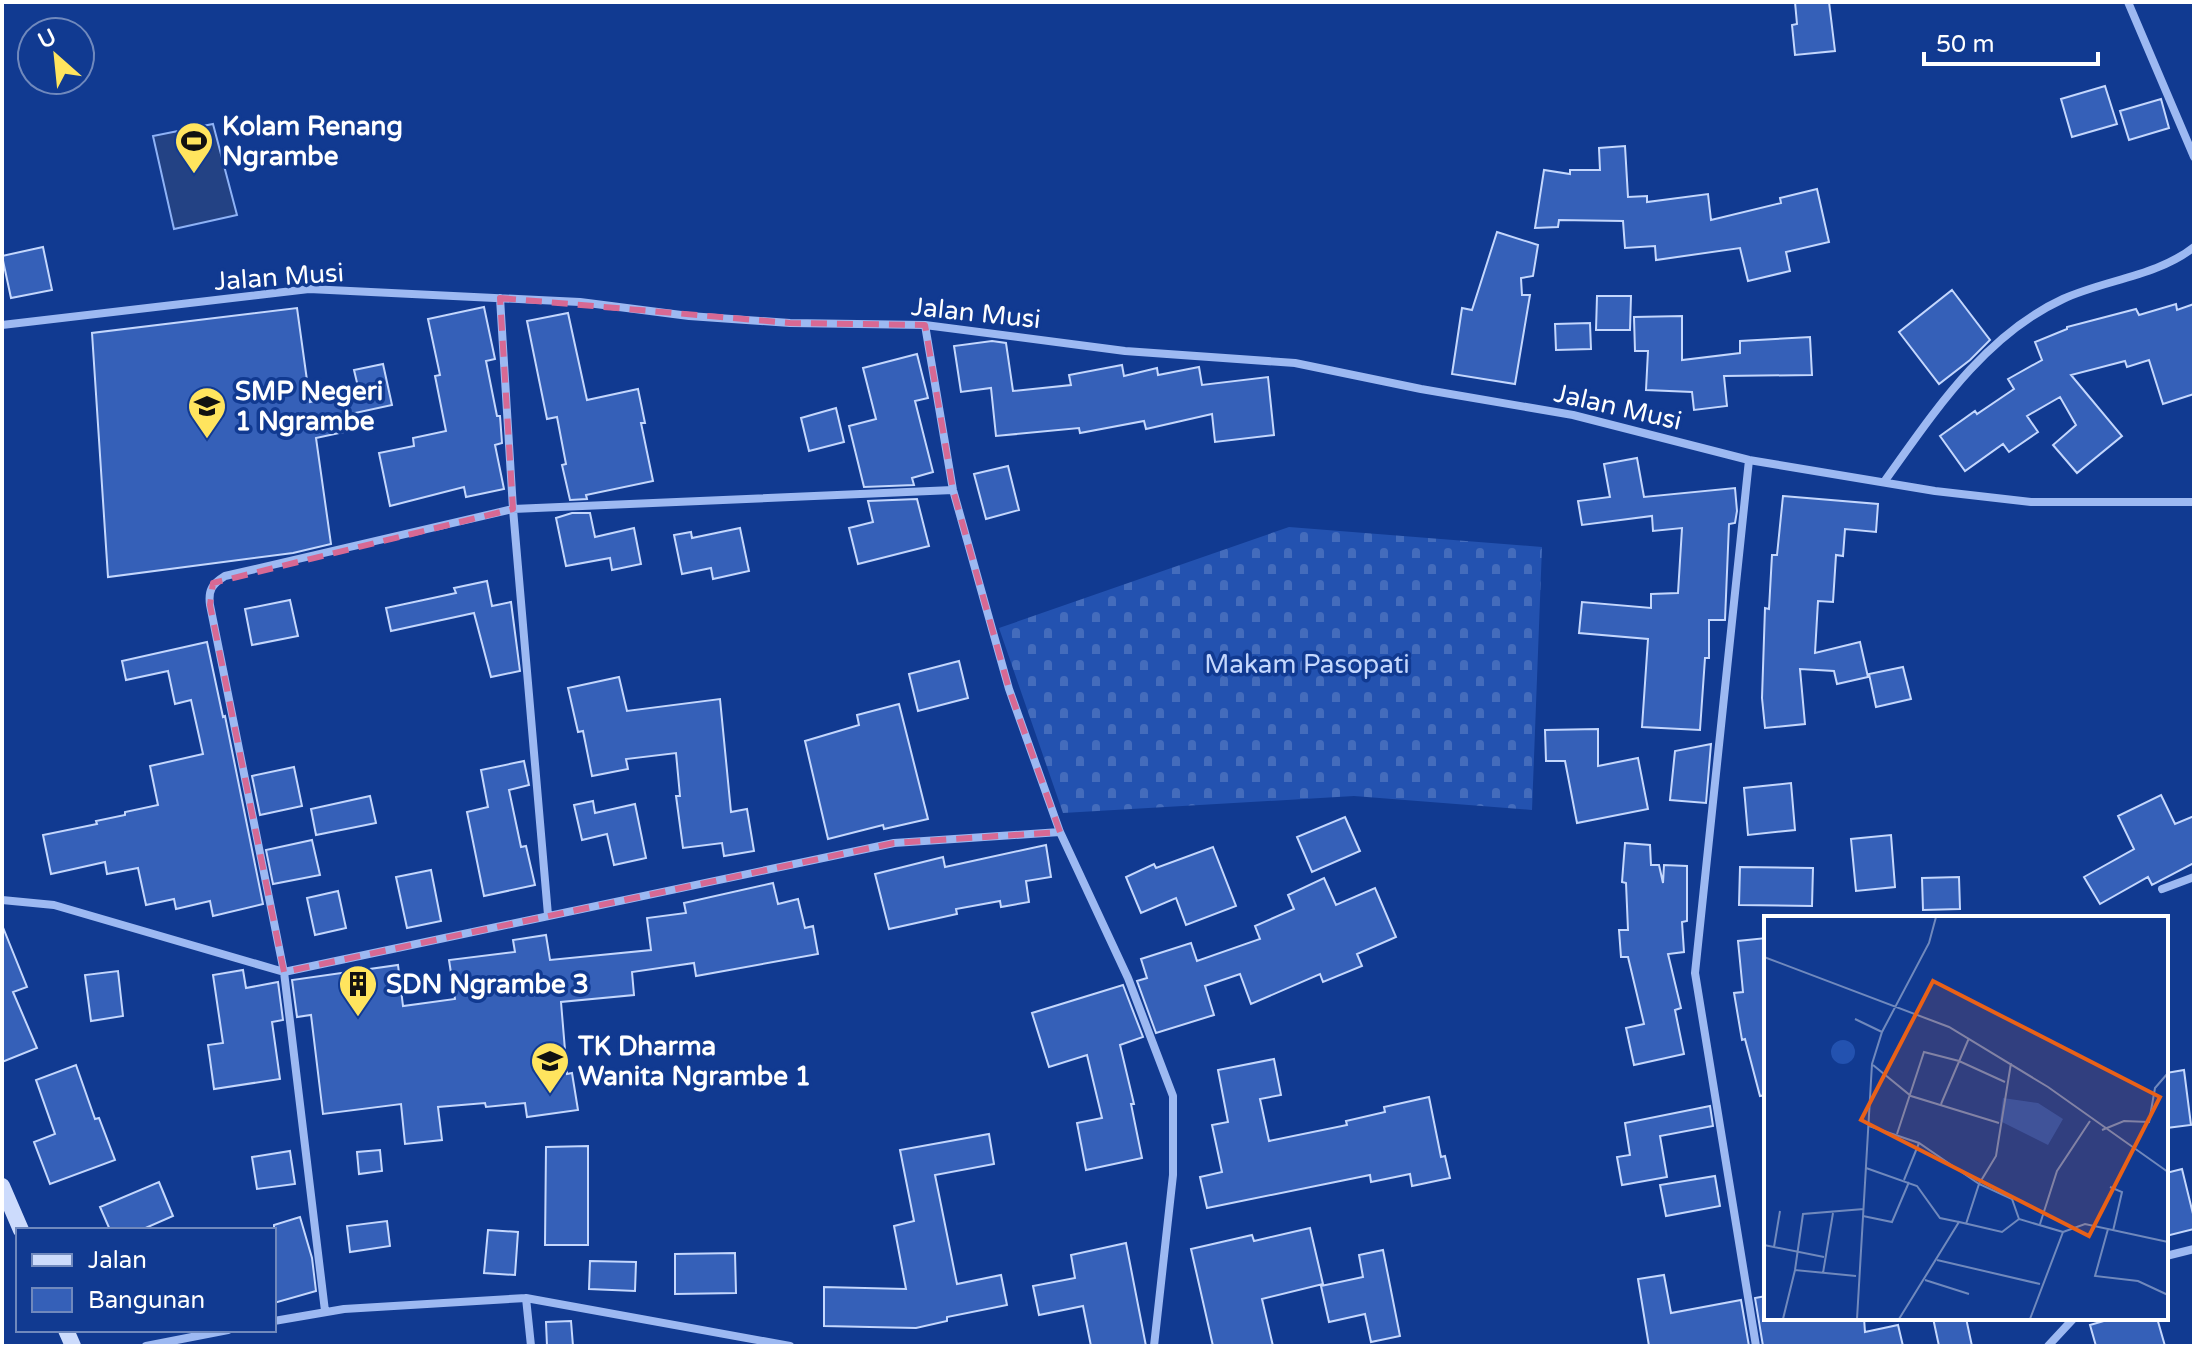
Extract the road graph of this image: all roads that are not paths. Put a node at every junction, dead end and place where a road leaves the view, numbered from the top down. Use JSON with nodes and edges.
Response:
{"nodes":[{"id":1,"x":2128,"y":2,"type":"edge"},
{"id":2,"x":2194,"y":157,"type":"edge"},
{"id":3,"x":2194,"y":247,"type":"edge"},
{"id":4,"x":500,"y":298,"type":"junction"},
{"id":5,"x":2,"y":325,"type":"edge"},
{"id":6,"x":925,"y":325,"type":"junction"},
{"id":7,"x":1749,"y":460,"type":"junction"},
{"id":8,"x":1884,"y":482,"type":"junction"},
{"id":9,"x":953,"y":490,"type":"junction"},
{"id":10,"x":2194,"y":502,"type":"edge"},
{"id":11,"x":513,"y":509,"type":"junction"},
{"id":12,"x":1060,"y":832,"type":"junction"},
{"id":13,"x":2194,"y":877,"type":"edge"},
{"id":14,"x":2162,"y":889,"type":"dead end"},
{"id":15,"x":2,"y":900,"type":"edge"},
{"id":16,"x":548,"y":915,"type":"junction"},
{"id":17,"x":284,"y":972,"type":"junction"},
{"id":18,"x":2,"y":1186,"type":"edge"},
{"id":19,"x":20,"y":1228,"type":"edge"},
{"id":20,"x":2194,"y":1249,"type":"edge"},
{"id":21,"x":2168,"y":1256,"type":"edge"},
{"id":22,"x":526,"y":1298,"type":"junction"},
{"id":23,"x":325,"y":1311,"type":"junction"},
{"id":24,"x":2072,"y":1320,"type":"edge"},
{"id":25,"x":276,"y":1321,"type":"edge"},
{"id":26,"x":218,"y":1332,"type":"edge"},
{"id":27,"x":146,"y":1346,"type":"edge"},
{"id":28,"x":531,"y":1346,"type":"edge"},
{"id":29,"x":790,"y":1346,"type":"edge"},
{"id":30,"x":1154,"y":1346,"type":"edge"},
{"id":31,"x":1756,"y":1346,"type":"edge"},
{"id":32,"x":2048,"y":1346,"type":"edge"}],
"edges":[{"from":1,"to":2,"type":"street"},
{"from":3,"to":8,"type":"street"},
{"from":4,"to":5,"type":"street","name":"Jalan Musi"},
{"from":4,"to":6,"type":"street","name":"Jalan Musi"},
{"from":4,"to":11,"type":"street"},
{"from":6,"to":7,"type":"street","name":"Jalan Musi"},
{"from":6,"to":9,"type":"street"},
{"from":7,"to":8,"type":"street","name":"Jalan Musi"},
{"from":7,"to":31,"type":"street"},
{"from":8,"to":10,"type":"street","name":"Jalan Musi"},
{"from":9,"to":11,"type":"street"},
{"from":9,"to":12,"type":"street"},
{"from":11,"to":16,"type":"street"},
{"from":11,"to":17,"type":"street"},
{"from":12,"to":16,"type":"street"},
{"from":12,"to":30,"type":"street"},
{"from":13,"to":14,"type":"street"},
{"from":15,"to":17,"type":"street"},
{"from":16,"to":17,"type":"street"},
{"from":17,"to":23,"type":"street"},
{"from":18,"to":19,"type":"main road"},
{"from":20,"to":21,"type":"street"},
{"from":22,"to":23,"type":"street"},
{"from":22,"to":28,"type":"street"},
{"from":22,"to":29,"type":"street"},
{"from":23,"to":25,"type":"street"},
{"from":24,"to":32,"type":"street"},
{"from":26,"to":27,"type":"street"}]}
